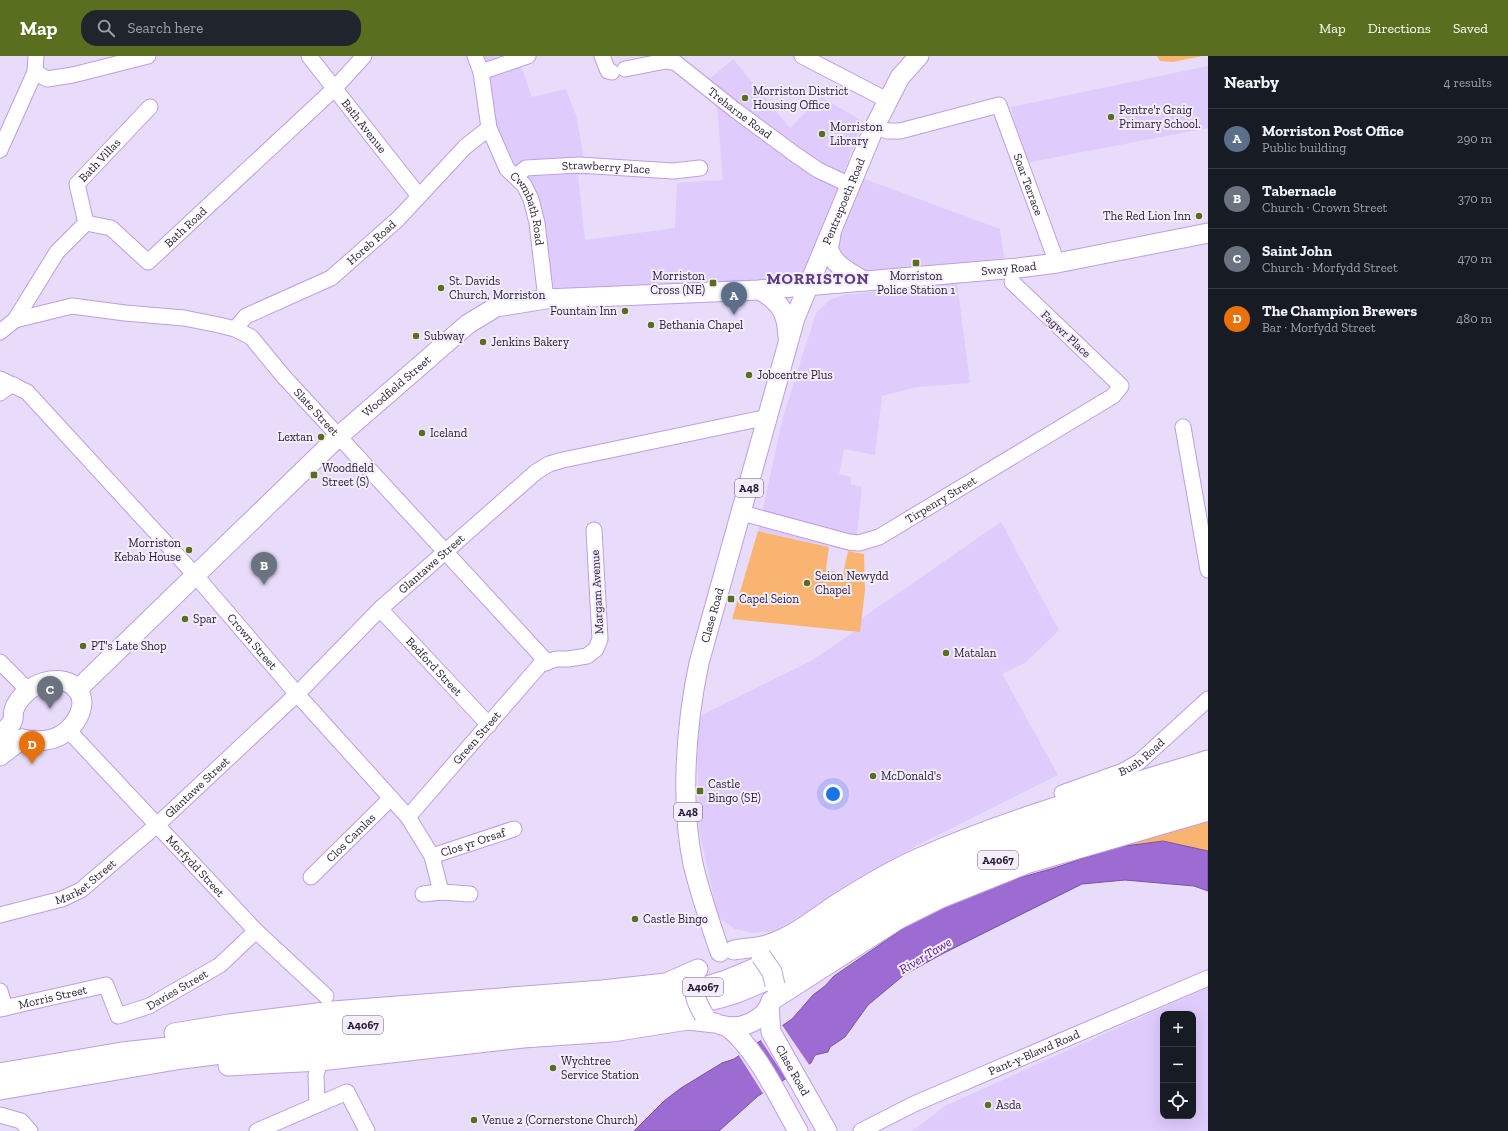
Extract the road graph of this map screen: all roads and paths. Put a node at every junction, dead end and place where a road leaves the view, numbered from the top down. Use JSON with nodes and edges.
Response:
{"nodes":[{"id":1,"x":36,"y":56,"type":"edge"},
{"id":2,"x":148,"y":56,"type":"edge"},
{"id":3,"x":309,"y":56,"type":"edge"},
{"id":4,"x":364,"y":56,"type":"edge"},
{"id":5,"x":475,"y":56,"type":"edge"},
{"id":6,"x":528,"y":56,"type":"edge"},
{"id":7,"x":602,"y":56,"type":"edge"},
{"id":8,"x":802,"y":56,"type":"edge"},
{"id":9,"x":919,"y":56,"type":"edge"},
{"id":10,"x":34,"y":72,"type":"junction"},
{"id":11,"x":481,"y":72,"type":"junction"},
{"id":12,"x":334,"y":89,"type":"junction"},
{"id":13,"x":887,"y":100,"type":"junction"},
{"id":14,"x":150,"y":107,"type":"dead end"},
{"id":15,"x":875,"y":126,"type":"junction"},
{"id":16,"x":488,"y":128,"type":"junction"},
{"id":17,"x":4,"y":135,"type":"edge"},
{"id":18,"x":0,"y":150,"type":"edge"},
{"id":19,"x":700,"y":168,"type":"dead end"},
{"id":20,"x":516,"y":176,"type":"junction"},
{"id":21,"x":850,"y":184,"type":"junction"},
{"id":22,"x":419,"y":196,"type":"junction"},
{"id":23,"x":86,"y":223,"type":"junction"},
{"id":24,"x":832,"y":228,"type":"junction"},
{"id":25,"x":1208,"y":233,"type":"edge"},
{"id":26,"x":1057,"y":263,"type":"junction"},
{"id":27,"x":864,"y":282,"type":"junction"},
{"id":28,"x":1012,"y":282,"type":"dead end"},
{"id":29,"x":808,"y":286,"type":"junction"},
{"id":30,"x":760,"y":290,"type":"junction"},
{"id":31,"x":546,"y":299,"type":"junction"},
{"id":32,"x":15,"y":320,"type":"junction"},
{"id":33,"x":235,"y":329,"type":"junction"},
{"id":34,"x":0,"y":332,"type":"edge"},
{"id":35,"x":789,"y":343,"type":"junction"},
{"id":36,"x":0,"y":379,"type":"edge"},
{"id":37,"x":14,"y":385,"type":"junction"},
{"id":38,"x":1121,"y":386,"type":"joint"},
{"id":39,"x":0,"y":393,"type":"edge"},
{"id":40,"x":768,"y":418,"type":"junction"},
{"id":41,"x":1183,"y":427,"type":"dead end"},
{"id":42,"x":339,"y":436,"type":"junction"},
{"id":43,"x":742,"y":513,"type":"junction"},
{"id":44,"x":594,"y":530,"type":"dead end"},
{"id":45,"x":444,"y":551,"type":"junction"},
{"id":46,"x":1208,"y":570,"type":"edge"},
{"id":47,"x":196,"y":576,"type":"junction"},
{"id":48,"x":380,"y":609,"type":"junction"},
{"id":49,"x":0,"y":662,"type":"edge"},
{"id":50,"x":547,"y":662,"type":"junction"},
{"id":51,"x":28,"y":690,"type":"junction"},
{"id":52,"x":77,"y":690,"type":"junction"},
{"id":53,"x":297,"y":694,"type":"junction"},
{"id":54,"x":1208,"y":699,"type":"edge"},
{"id":55,"x":12,"y":721,"type":"junction"},
{"id":56,"x":489,"y":725,"type":"junction"},
{"id":57,"x":69,"y":731,"type":"junction"},
{"id":58,"x":0,"y":735,"type":"edge"},
{"id":59,"x":22,"y":739,"type":"junction"},
{"id":60,"x":0,"y":756,"type":"edge"},
{"id":61,"x":1208,"y":756,"type":"edge"},
{"id":62,"x":1208,"y":760,"type":"edge"},
{"id":63,"x":1176,"y":770,"type":"junction"},
{"id":64,"x":1208,"y":779,"type":"edge"},
{"id":65,"x":1062,"y":793,"type":"dead end"},
{"id":66,"x":1208,"y":795,"type":"edge"},
{"id":67,"x":392,"y":798,"type":"junction"},
{"id":68,"x":1208,"y":811,"type":"edge"},
{"id":69,"x":408,"y":817,"type":"junction"},
{"id":70,"x":157,"y":825,"type":"junction"},
{"id":71,"x":514,"y":829,"type":"dead end"},
{"id":72,"x":432,"y":856,"type":"junction"},
{"id":73,"x":311,"y":877,"type":"dead end"},
{"id":74,"x":441,"y":892,"type":"junction"},
{"id":75,"x":423,"y":894,"type":"dead end"},
{"id":76,"x":470,"y":894,"type":"dead end"},
{"id":77,"x":0,"y":915,"type":"edge"},
{"id":78,"x":256,"y":931,"type":"junction"},
{"id":79,"x":727,"y":951,"type":"junction"},
{"id":80,"x":697,"y":973,"type":"junction"},
{"id":81,"x":1208,"y":978,"type":"edge"},
{"id":82,"x":106,"y":984,"type":"joint"},
{"id":83,"x":0,"y":991,"type":"edge"},
{"id":84,"x":326,"y":996,"type":"dead end"},
{"id":85,"x":772,"y":997,"type":"junction"},
{"id":86,"x":2,"y":1009,"type":"edge"},
{"id":87,"x":716,"y":1021,"type":"junction"},
{"id":88,"x":122,"y":1052,"type":"junction"},
{"id":89,"x":320,"y":1061,"type":"junction"},
{"id":90,"x":119,"y":1070,"type":"junction"},
{"id":91,"x":0,"y":1073,"type":"edge"},
{"id":92,"x":0,"y":1090,"type":"edge"},
{"id":93,"x":318,"y":1105,"type":"junction"},
{"id":94,"x":0,"y":1115,"type":"edge"},
{"id":95,"x":30,"y":1131,"type":"edge"},
{"id":96,"x":257,"y":1131,"type":"edge"},
{"id":97,"x":368,"y":1131,"type":"edge"},
{"id":98,"x":798,"y":1131,"type":"edge"},
{"id":99,"x":828,"y":1131,"type":"edge"},
{"id":100,"x":861,"y":1131,"type":"edge"}],
"edges":[{"from":1,"to":10,"type":"street"},
{"from":2,"to":10,"type":"street"},
{"from":3,"to":12,"type":"street","name":"Bath Avenue"},
{"from":4,"to":12,"type":"street","name":"Bath Road"},
{"from":5,"to":11,"type":"street","name":"Cwmbath Road"},
{"from":6,"to":11,"type":"street"},
{"from":7,"to":21,"type":"street","name":"Treharne Road"},
{"from":8,"to":13,"type":"street"},
{"from":9,"to":13,"type":"main road","name":"Pentrepoeth Road","number":"A48"},
{"from":10,"to":17,"type":"street"},
{"from":11,"to":16,"type":"street","name":"Cwmbath Road"},
{"from":12,"to":22,"type":"street","name":"Bath Avenue"},
{"from":12,"to":23,"type":"street","name":"Bath Road"},
{"from":13,"to":15,"type":"main road","name":"Pentrepoeth Road","number":"A48"},
{"from":14,"to":23,"type":"street","name":"Bath Villas"},
{"from":15,"to":21,"type":"main road","name":"Pentrepoeth Road","number":"A48"},
{"from":15,"to":26,"type":"street","name":"Soar Terrace"},
{"from":16,"to":20,"type":"street","name":"Cwmbath Road"},
{"from":16,"to":22,"type":"street","name":"Horeb Road"},
{"from":17,"to":18,"type":"street"},
{"from":19,"to":20,"type":"street","name":"Strawberry Place"},
{"from":20,"to":31,"type":"street","name":"Cwmbath Road"},
{"from":21,"to":24,"type":"main road","name":"Pentrepoeth Road","number":"A48"},
{"from":22,"to":33,"type":"street","name":"Horeb Road"},
{"from":23,"to":32,"type":"street"},
{"from":24,"to":27,"type":"main road"},
{"from":24,"to":29,"type":"main road","name":"Pentrepoeth Road","number":"A48"},
{"from":25,"to":26,"type":"main road","name":"Sway Road"},
{"from":26,"to":27,"type":"main road","name":"Sway Road"},
{"from":27,"to":29,"type":"main road","name":"Sway Road"},
{"from":28,"to":38,"type":"street","name":"Fagwr Place"},
{"from":29,"to":30,"type":"main road","name":"Woodfield Street"},
{"from":29,"to":35,"type":"main road","name":"Clase Road","number":"A48"},
{"from":30,"to":31,"type":"main road","name":"Woodfield Street"},
{"from":30,"to":35,"type":"main road"},
{"from":31,"to":42,"type":"main road","name":"Woodfield Street"},
{"from":32,"to":33,"type":"street","name":"Slate Street"},
{"from":32,"to":34,"type":"street"},
{"from":33,"to":42,"type":"street","name":"Slate Street"},
{"from":35,"to":40,"type":"main road","name":"Clase Road","number":"A48"},
{"from":36,"to":37,"type":"street","name":"Crown Street"},
{"from":37,"to":39,"type":"street"},
{"from":37,"to":47,"type":"street","name":"Crown Street"},
{"from":38,"to":43,"type":"street","name":"Tirpenry Street"},
{"from":40,"to":43,"type":"main road","name":"Clase Road","number":"A48"},
{"from":40,"to":45,"type":"street","name":"Glantawe Street"},
{"from":41,"to":46,"type":"street"},
{"from":42,"to":45,"type":"street","name":"Slate Street"},
{"from":42,"to":47,"type":"main road","name":"Woodfield Street"},
{"from":43,"to":79,"type":"main road","name":"Clase Road","number":"A48"},
{"from":44,"to":50,"type":"street","name":"Margam Avenue"},
{"from":45,"to":48,"type":"street","name":"Glantawe Street"},
{"from":45,"to":50,"type":"street","name":"Slate Street"},
{"from":47,"to":52,"type":"main road","name":"Woodfield Street"},
{"from":47,"to":53,"type":"street","name":"Crown Street"},
{"from":48,"to":53,"type":"street","name":"Glantawe Street"},
{"from":48,"to":56,"type":"street","name":"Bedford Street"},
{"from":49,"to":51,"type":"street"},
{"from":50,"to":56,"type":"street","name":"Green Street"},
{"from":51,"to":52,"type":"main road"},
{"from":51,"to":55,"type":"main road"},
{"from":52,"to":57,"type":"main road"},
{"from":53,"to":67,"type":"street","name":"Crown Street"},
{"from":53,"to":70,"type":"street","name":"Glantawe Street"},
{"from":54,"to":65,"type":"street","name":"Bush Road"},
{"from":55,"to":58,"type":"main road"},
{"from":55,"to":59,"type":"main road"},
{"from":56,"to":69,"type":"street","name":"Green Street"},
{"from":57,"to":59,"type":"main road"},
{"from":57,"to":70,"type":"street","name":"Morfydd Street"},
{"from":59,"to":60,"type":"main road"},
{"from":61,"to":63,"type":"street"},
{"from":62,"to":63,"type":"main road"},
{"from":63,"to":79,"type":"main road"},
{"from":64,"to":88,"type":"main road","number":"A4067"},
{"from":66,"to":90,"type":"main road","number":"A4067"},
{"from":67,"to":69,"type":"street","name":"Crown Street"},
{"from":67,"to":73,"type":"street","name":"Clos Camlas"},
{"from":68,"to":85,"type":"main road"},
{"from":69,"to":72,"type":"street","name":"Crown Street"},
{"from":70,"to":77,"type":"street","name":"Market Street"},
{"from":70,"to":78,"type":"street","name":"Morfydd Street"},
{"from":71,"to":72,"type":"street","name":"Clos yr Orsaf"},
{"from":72,"to":74,"type":"street","name":"Crown Street"},
{"from":74,"to":75,"type":"street"},
{"from":74,"to":76,"type":"street"},
{"from":78,"to":82,"type":"street","name":"Davies Street"},
{"from":78,"to":84,"type":"street","name":"Morfydd Street"},
{"from":79,"to":80,"type":"main road"},
{"from":79,"to":85,"type":"main road","bridge":true},
{"from":80,"to":87,"type":"main road","bridge":true},
{"from":80,"to":88,"type":"main road"},
{"from":81,"to":100,"type":"street","name":"Pant-y-Blawd Road"},
{"from":82,"to":86,"type":"street","name":"Morris Street"},
{"from":83,"to":86,"type":"street"},
{"from":85,"to":87,"type":"main road"},
{"from":85,"to":99,"type":"main road","name":"Clase Road"},
{"from":87,"to":89,"type":"main road"},
{"from":87,"to":98,"type":"main road"},
{"from":88,"to":91,"type":"main road","number":"A4067"},
{"from":89,"to":90,"type":"main road"},
{"from":89,"to":93,"type":"street"},
{"from":90,"to":92,"type":"main road","number":"A4067"},
{"from":93,"to":96,"type":"street"},
{"from":93,"to":97,"type":"street"},
{"from":94,"to":95,"type":"street"}]}
